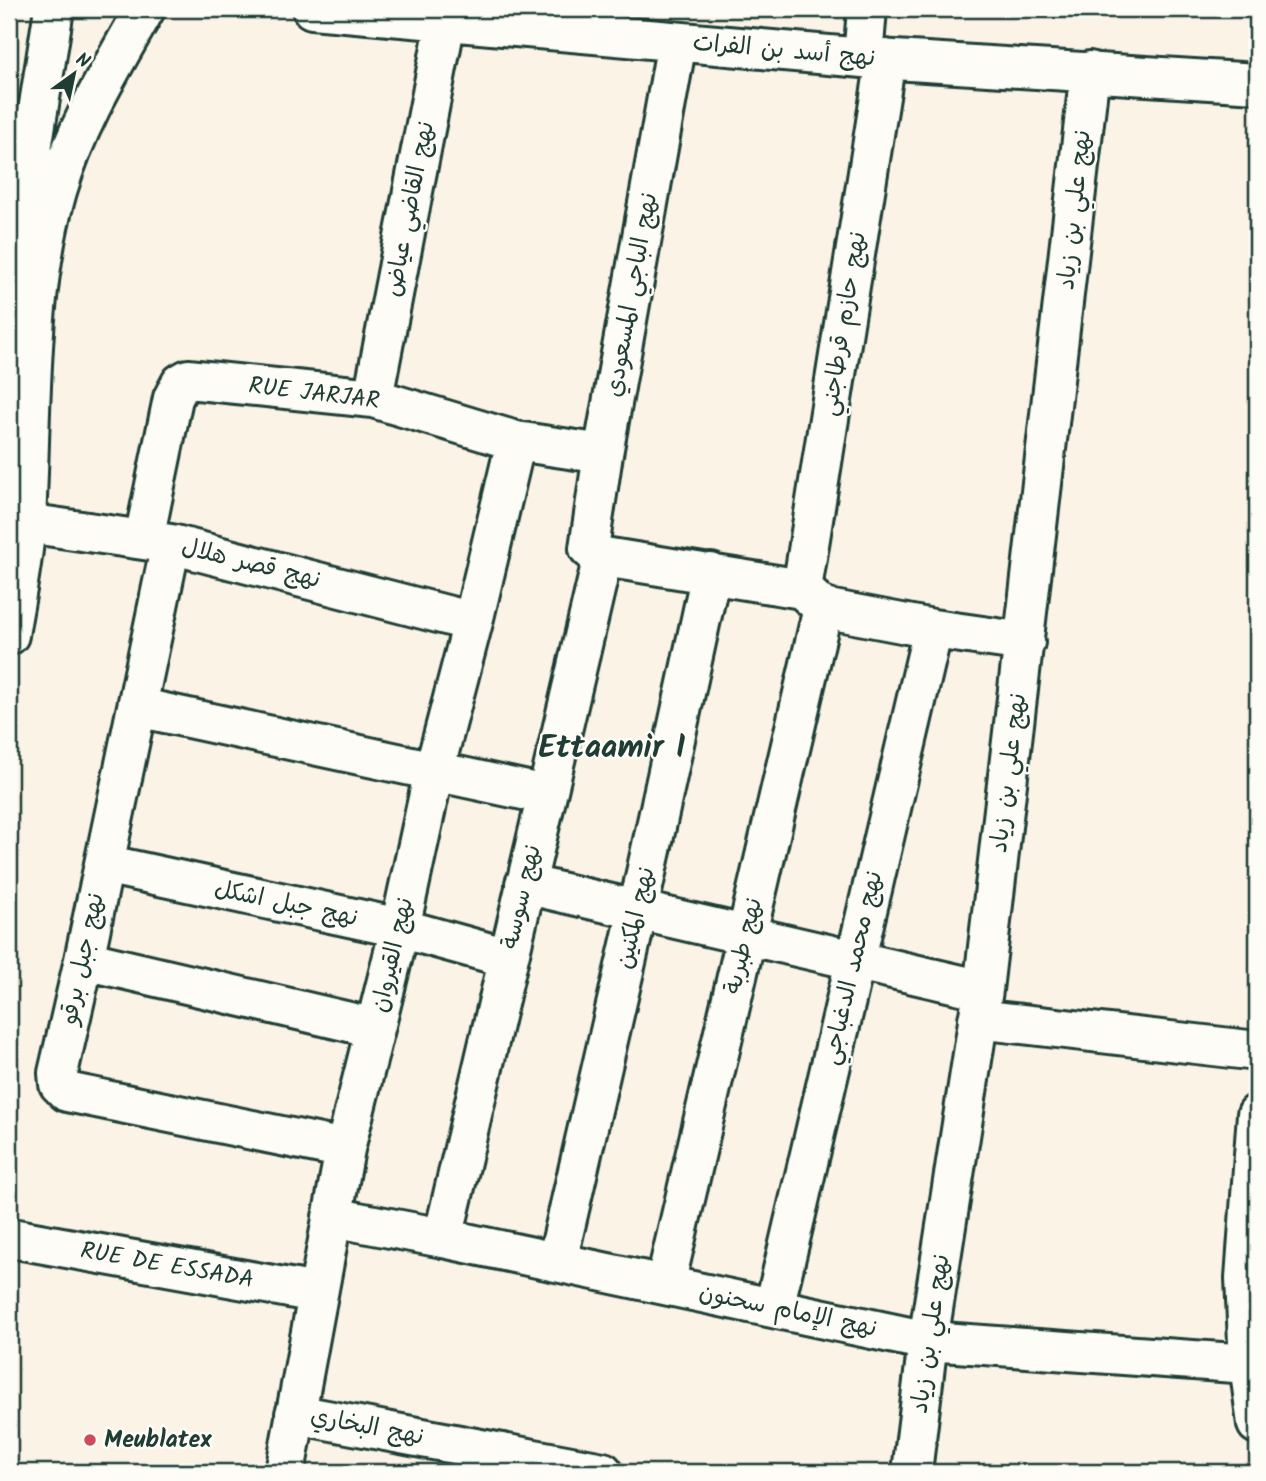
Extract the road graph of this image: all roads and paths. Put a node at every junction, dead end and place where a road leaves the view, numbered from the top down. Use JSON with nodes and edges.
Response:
{"nodes":[{"id":1,"x":54,"y":9,"type":"edge"},
{"id":2,"x":145,"y":9,"type":"edge"},
{"id":3,"x":312,"y":9,"type":"edge"},
{"id":4,"x":867,"y":9,"type":"edge"},
{"id":5,"x":446,"y":21,"type":"junction"},
{"id":6,"x":663,"y":30,"type":"edge"},
{"id":7,"x":874,"y":59,"type":"junction"},
{"id":8,"x":1090,"y":71,"type":"junction"},
{"id":9,"x":1257,"y":83,"type":"edge"},
{"id":10,"x":9,"y":293,"type":"edge"},
{"id":11,"x":373,"y":398,"type":"junction"},
{"id":12,"x":516,"y":441,"type":"junction"},
{"id":13,"x":603,"y":454,"type":"junction"},
{"id":14,"x":26,"y":523,"type":"junction"},
{"id":15,"x":158,"y":541,"type":"junction"},
{"id":16,"x":596,"y":552,"type":"junction"},
{"id":17,"x":711,"y":573,"type":"junction"},
{"id":18,"x":813,"y":598,"type":"junction"},
{"id":19,"x":473,"y":622,"type":"junction"},
{"id":20,"x":933,"y":629,"type":"junction"},
{"id":21,"x":9,"y":635,"type":"edge"},
{"id":22,"x":1025,"y":642,"type":"junction"},
{"id":23,"x":137,"y":707,"type":"junction"},
{"id":24,"x":433,"y":771,"type":"junction"},
{"id":25,"x":546,"y":795,"type":"junction"},
{"id":26,"x":104,"y":864,"type":"junction"},
{"id":27,"x":525,"y":884,"type":"junction"},
{"id":28,"x":638,"y":910,"type":"junction"},
{"id":29,"x":400,"y":928,"type":"junction"},
{"id":30,"x":746,"y":935,"type":"junction"},
{"id":31,"x":508,"y":958,"type":"junction"},
{"id":32,"x":84,"y":960,"type":"junction"},
{"id":33,"x":855,"y":960,"type":"junction"},
{"id":34,"x":981,"y":1005,"type":"junction"},
{"id":35,"x":375,"y":1028,"type":"junction"},
{"id":36,"x":1257,"y":1051,"type":"edge"},
{"id":37,"x":1257,"y":1114,"type":"edge"},
{"id":38,"x":345,"y":1149,"type":"junction"},
{"id":39,"x":332,"y":1217,"type":"junction"},
{"id":40,"x":443,"y":1238,"type":"junction"},
{"id":41,"x":18,"y":1239,"type":"dead end"},
{"id":42,"x":557,"y":1262,"type":"junction"},
{"id":43,"x":665,"y":1285,"type":"junction"},
{"id":44,"x":317,"y":1293,"type":"junction"},
{"id":45,"x":774,"y":1308,"type":"junction"},
{"id":46,"x":928,"y":1341,"type":"junction"},
{"id":47,"x":1249,"y":1364,"type":"junction"},
{"id":48,"x":295,"y":1414,"type":"junction"},
{"id":49,"x":1257,"y":1424,"type":"edge"},
{"id":50,"x":285,"y":1472,"type":"edge"},
{"id":51,"x":603,"y":1472,"type":"edge"},
{"id":52,"x":912,"y":1472,"type":"edge"}],
"edges":[{"from":1,"to":10,"type":"street"},
{"from":2,"to":14,"type":"street"},
{"from":3,"to":5,"type":"street","name":"نهج أسد بن الفرات"},
{"from":4,"to":7,"type":"street","name":"نهج حازم قرطاجني"},
{"from":5,"to":6,"type":"street","name":"نهج أسد بن الفرات"},
{"from":5,"to":11,"type":"street","name":"نهج القاضي عياض"},
{"from":6,"to":7,"type":"street","name":"نهج أسد بن الفرات"},
{"from":6,"to":13,"type":"street","name":"نهج الباجي المسعودي"},
{"from":7,"to":8,"type":"street","name":"نهج أسد بن الفرات"},
{"from":7,"to":18,"type":"street","name":"نهج حازم قرطاجني"},
{"from":8,"to":9,"type":"street","name":"نهج أسد بن الفرات"},
{"from":8,"to":22,"type":"street","name":"نهج علي بن زياد"},
{"from":11,"to":12,"type":"street","name":"RUE JARJAR"},
{"from":11,"to":15,"type":"street","name":"RUE JARJAR"},
{"from":12,"to":13,"type":"street","name":"RUE JARJAR"},
{"from":12,"to":19,"type":"street","name":"نهج القيروان"},
{"from":13,"to":16,"type":"street","name":"نهج الباجي المسعودي"},
{"from":14,"to":15,"type":"street","name":"نهج قصر هلال"},
{"from":14,"to":21,"type":"street"},
{"from":15,"to":19,"type":"street","name":"نهج قصر هلال"},
{"from":15,"to":23,"type":"street","name":"نهج جبل برقو"},
{"from":16,"to":17,"type":"street"},
{"from":16,"to":25,"type":"street","name":"نهج سوسة"},
{"from":17,"to":18,"type":"street"},
{"from":17,"to":28,"type":"street","name":"نهج المكنين"},
{"from":18,"to":20,"type":"street"},
{"from":18,"to":30,"type":"street","name":"نهج طبربة"},
{"from":19,"to":24,"type":"street","name":"نهج القيروان"},
{"from":20,"to":22,"type":"street"},
{"from":20,"to":33,"type":"street","name":"نهج محمد الدغباجي"},
{"from":22,"to":34,"type":"street","name":"نهج علي بن زياد"},
{"from":23,"to":24,"type":"street"},
{"from":23,"to":26,"type":"street","name":"نهج جبل برقو"},
{"from":24,"to":25,"type":"street"},
{"from":24,"to":29,"type":"street","name":"نهج القيروان"},
{"from":25,"to":27,"type":"street","name":"نهج سوسة"},
{"from":26,"to":29,"type":"street","name":"نهج جبل اشكل"},
{"from":26,"to":32,"type":"street","name":"نهج جبل برقو"},
{"from":27,"to":28,"type":"street"},
{"from":27,"to":31,"type":"street","name":"نهج سوسة"},
{"from":28,"to":30,"type":"street"},
{"from":28,"to":42,"type":"street","name":"نهج المكنين"},
{"from":29,"to":31,"type":"street","name":"نهج جبل اشكل"},
{"from":29,"to":35,"type":"street","name":"نهج القيروان"},
{"from":30,"to":33,"type":"street"},
{"from":30,"to":43,"type":"street","name":"نهج طبربة"},
{"from":31,"to":40,"type":"street","name":"نهج سوسة"},
{"from":32,"to":35,"type":"street"},
{"from":32,"to":38,"type":"street","name":"نهج جبل برقو"},
{"from":33,"to":34,"type":"street"},
{"from":33,"to":45,"type":"street","name":"نهج محمد الدغباجي"},
{"from":34,"to":36,"type":"street"},
{"from":34,"to":46,"type":"street","name":"نهج علي بن زياد"},
{"from":35,"to":38,"type":"street","name":"نهج القيروان"},
{"from":37,"to":47,"type":"street"},
{"from":38,"to":39,"type":"street","name":"نهج القيروان"},
{"from":39,"to":40,"type":"street","name":"نهج الإمام سحنون"},
{"from":39,"to":44,"type":"street","name":"نهج القيروان"},
{"from":40,"to":42,"type":"street","name":"نهج الإمام سحنون"},
{"from":41,"to":44,"type":"street","name":"RUE DE ESSADA"},
{"from":42,"to":43,"type":"street","name":"نهج الإمام سحنون"},
{"from":43,"to":45,"type":"street","name":"نهج الإمام سحنون"},
{"from":44,"to":48,"type":"street","name":"نهج القيروان"},
{"from":45,"to":46,"type":"street","name":"نهج الإمام سحنون"},
{"from":46,"to":47,"type":"street","name":"نهج الإمام سحنون"},
{"from":46,"to":52,"type":"street","name":"نهج علي بن زياد"},
{"from":47,"to":49,"type":"street"},
{"from":48,"to":50,"type":"street","name":"نهج القيروان"},
{"from":48,"to":51,"type":"street","name":"نهج البخاري"}]}
